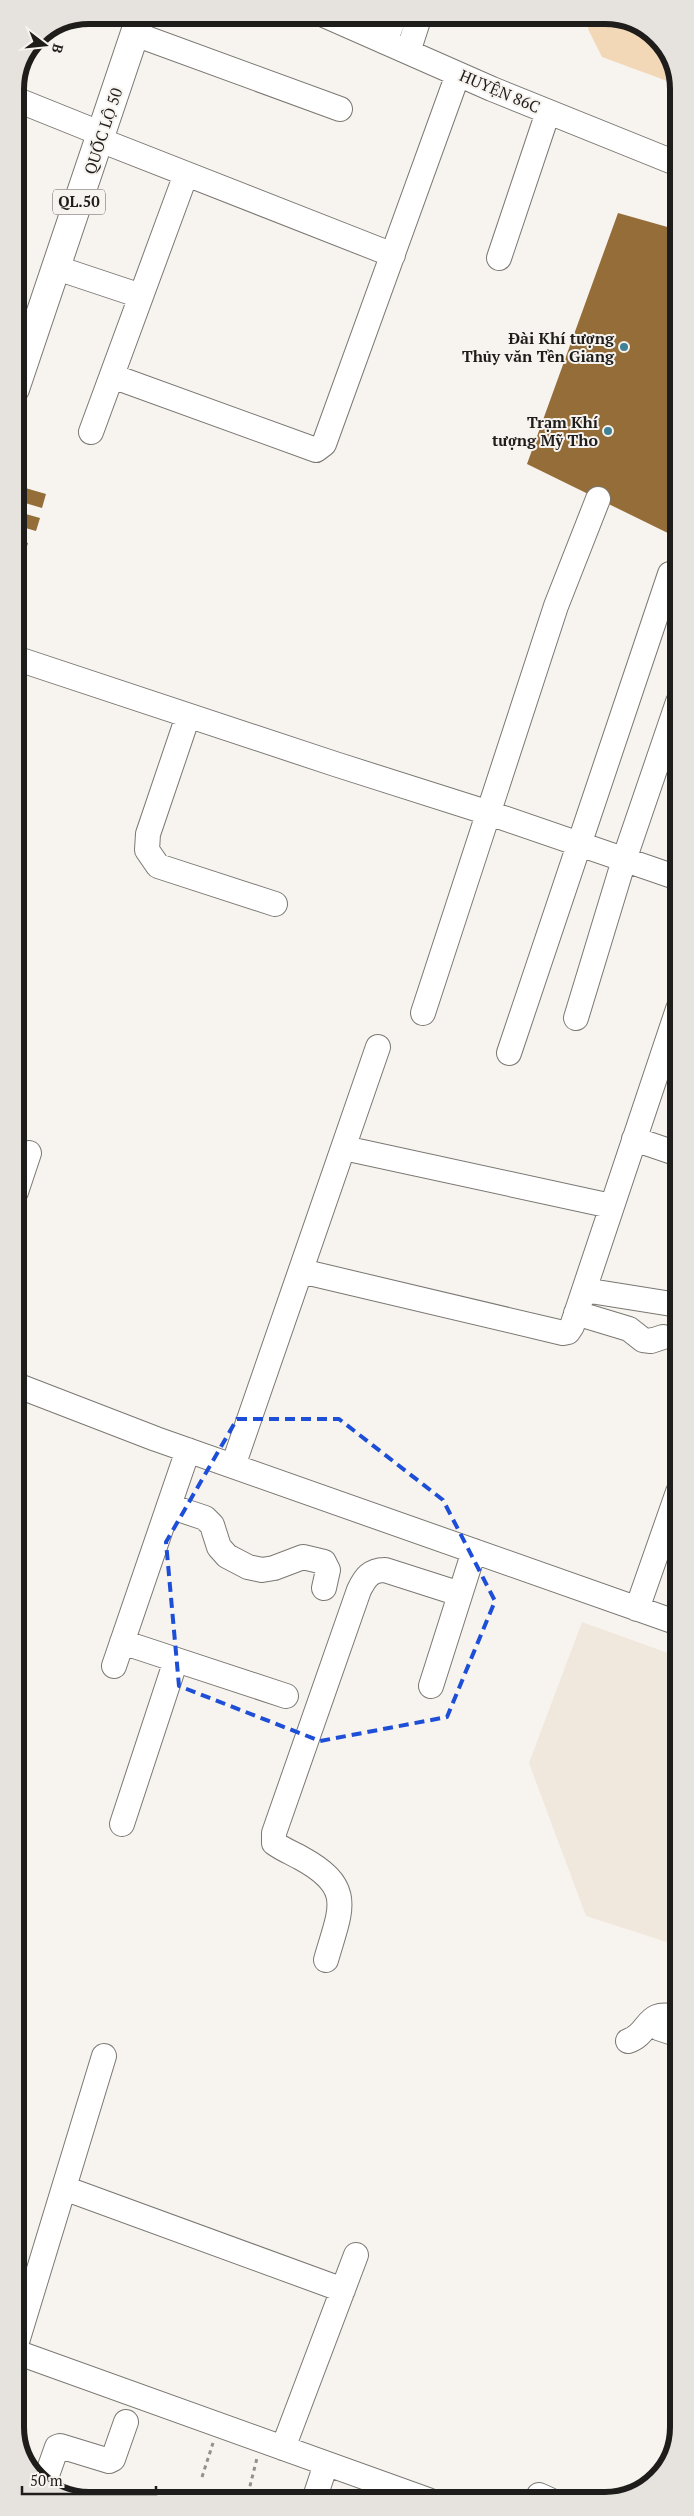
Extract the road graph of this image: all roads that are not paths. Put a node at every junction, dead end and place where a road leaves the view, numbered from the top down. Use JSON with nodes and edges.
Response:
{"nodes":[{"id":1,"x":344,"y":24,"type":"edge"},
{"id":2,"x":392,"y":24,"type":"edge"},
{"id":3,"x":417,"y":24,"type":"edge"},
{"id":4,"x":138,"y":25,"type":"edge"},
{"id":5,"x":385,"y":42,"type":"junction"},
{"id":6,"x":408,"y":52,"type":"junction"},
{"id":7,"x":458,"y":74,"type":"junction"},
{"id":8,"x":24,"y":103,"type":"edge"},
{"id":9,"x":340,"y":109,"type":"dead end"},
{"id":10,"x":548,"y":112,"type":"junction"},
{"id":11,"x":101,"y":137,"type":"junction"},
{"id":12,"x":670,"y":161,"type":"edge"},
{"id":13,"x":186,"y":174,"type":"junction"},
{"id":14,"x":393,"y":255,"type":"junction"},
{"id":15,"x":499,"y":258,"type":"dead end"},
{"id":16,"x":57,"y":268,"type":"junction"},
{"id":17,"x":141,"y":296,"type":"junction"},
{"id":18,"x":24,"y":363,"type":"edge"},
{"id":19,"x":112,"y":376,"type":"junction"},
{"id":20,"x":91,"y":432,"type":"dead end"},
{"id":21,"x":598,"y":499,"type":"dead end"},
{"id":22,"x":670,"y":574,"type":"dead end"},
{"id":23,"x":24,"y":661,"type":"edge"},
{"id":24,"x":188,"y":716,"type":"junction"},
{"id":25,"x":670,"y":725,"type":"edge"},
{"id":26,"x":489,"y":813,"type":"junction"},
{"id":27,"x":579,"y":845,"type":"junction"},
{"id":28,"x":624,"y":860,"type":"junction"},
{"id":29,"x":670,"y":875,"type":"edge"},
{"id":30,"x":275,"y":904,"type":"dead end"},
{"id":31,"x":423,"y":1013,"type":"dead end"},
{"id":32,"x":576,"y":1018,"type":"dead end"},
{"id":33,"x":670,"y":1033,"type":"edge"},
{"id":34,"x":378,"y":1048,"type":"dead end"},
{"id":35,"x":509,"y":1054,"type":"dead end"},
{"id":36,"x":634,"y":1139,"type":"junction"},
{"id":37,"x":344,"y":1148,"type":"junction"},
{"id":38,"x":670,"y":1151,"type":"edge"},
{"id":39,"x":29,"y":1153,"type":"dead end"},
{"id":40,"x":24,"y":1168,"type":"edge"},
{"id":41,"x":611,"y":1206,"type":"junction"},
{"id":42,"x":301,"y":1271,"type":"junction"},
{"id":43,"x":584,"y":1290,"type":"junction"},
{"id":44,"x":670,"y":1304,"type":"edge"},
{"id":45,"x":576,"y":1313,"type":"junction"},
{"id":46,"x":663,"y":1337,"type":"dead end"},
{"id":47,"x":24,"y":1388,"type":"edge"},
{"id":48,"x":188,"y":1450,"type":"junction"},
{"id":49,"x":233,"y":1466,"type":"junction"},
{"id":50,"x":169,"y":1506,"type":"junction"},
{"id":51,"x":670,"y":1515,"type":"edge"},
{"id":52,"x":474,"y":1551,"type":"junction"},
{"id":53,"x":324,"y":1588,"type":"dead end"},
{"id":54,"x":460,"y":1594,"type":"junction"},
{"id":55,"x":637,"y":1609,"type":"junction"},
{"id":56,"x":670,"y":1621,"type":"edge"},
{"id":57,"x":122,"y":1642,"type":"junction"},
{"id":58,"x":176,"y":1660,"type":"junction"},
{"id":59,"x":114,"y":1666,"type":"dead end"},
{"id":60,"x":431,"y":1686,"type":"dead end"},
{"id":61,"x":286,"y":1696,"type":"dead end"},
{"id":62,"x":122,"y":1824,"type":"dead end"},
{"id":63,"x":326,"y":1960,"type":"dead end"},
{"id":64,"x":670,"y":2015,"type":"edge"},
{"id":65,"x":653,"y":2020,"type":"junction"},
{"id":66,"x":670,"y":2032,"type":"edge"},
{"id":67,"x":628,"y":2041,"type":"dead end"},
{"id":68,"x":104,"y":2056,"type":"dead end"},
{"id":69,"x":64,"y":2188,"type":"junction"},
{"id":70,"x":356,"y":2255,"type":"dead end"},
{"id":71,"x":343,"y":2290,"type":"junction"},
{"id":72,"x":24,"y":2319,"type":"edge"},
{"id":73,"x":24,"y":2356,"type":"edge"},
{"id":74,"x":130,"y":2410,"type":"junction"},
{"id":75,"x":273,"y":2445,"type":"junction"},
{"id":76,"x":326,"y":2464,"type":"junction"},
{"id":77,"x":47,"y":2476,"type":"dead end"},
{"id":78,"x":317,"y":2492,"type":"edge"},
{"id":79,"x":405,"y":2492,"type":"edge"}],
"edges":[{"from":1,"to":5,"type":"street","name":"HUYỆN 86C"},
{"from":2,"to":5,"type":"street"},
{"from":3,"to":6,"type":"street"},
{"from":4,"to":9,"type":"street"},
{"from":4,"to":11,"type":"highway","name":"QUỐC LỘ 50","number":"QL.50"},
{"from":5,"to":6,"type":"street","name":"HUYỆN 86C"},
{"from":6,"to":7,"type":"street","name":"HUYỆN 86C"},
{"from":7,"to":10,"type":"street","name":"HUYỆN 86C"},
{"from":7,"to":14,"type":"street"},
{"from":8,"to":11,"type":"street"},
{"from":10,"to":12,"type":"street","name":"HUYỆN 86C"},
{"from":10,"to":15,"type":"street"},
{"from":11,"to":13,"type":"street"},
{"from":11,"to":16,"type":"highway","name":"QUỐC LỘ 50","number":"QL.50"},
{"from":13,"to":14,"type":"street"},
{"from":13,"to":17,"type":"street"},
{"from":14,"to":19,"type":"street"},
{"from":16,"to":17,"type":"street"},
{"from":16,"to":18,"type":"highway","name":"QUỐC LỘ 50","number":"QL.50"},
{"from":17,"to":19,"type":"street"},
{"from":19,"to":20,"type":"street"},
{"from":21,"to":26,"type":"street"},
{"from":22,"to":27,"type":"street"},
{"from":23,"to":24,"type":"street"},
{"from":24,"to":26,"type":"street"},
{"from":24,"to":30,"type":"street"},
{"from":25,"to":28,"type":"street"},
{"from":26,"to":27,"type":"street"},
{"from":26,"to":31,"type":"street"},
{"from":27,"to":28,"type":"street"},
{"from":27,"to":35,"type":"street"},
{"from":28,"to":29,"type":"street"},
{"from":28,"to":32,"type":"street"},
{"from":33,"to":36,"type":"street"},
{"from":34,"to":37,"type":"street"},
{"from":36,"to":38,"type":"street"},
{"from":36,"to":41,"type":"street"},
{"from":37,"to":41,"type":"street"},
{"from":37,"to":42,"type":"street"},
{"from":39,"to":40,"type":"street"},
{"from":41,"to":43,"type":"street"},
{"from":42,"to":45,"type":"street"},
{"from":42,"to":49,"type":"street"},
{"from":43,"to":44,"type":"street"},
{"from":43,"to":45,"type":"street"},
{"from":45,"to":46,"type":"street"},
{"from":47,"to":48,"type":"street"},
{"from":48,"to":49,"type":"street"},
{"from":48,"to":50,"type":"street"},
{"from":49,"to":52,"type":"street"},
{"from":50,"to":53,"type":"street"},
{"from":50,"to":57,"type":"street"},
{"from":51,"to":55,"type":"street"},
{"from":52,"to":54,"type":"street"},
{"from":52,"to":55,"type":"street"},
{"from":54,"to":60,"type":"street"},
{"from":54,"to":63,"type":"street"},
{"from":55,"to":56,"type":"street"},
{"from":57,"to":58,"type":"street"},
{"from":57,"to":59,"type":"street"},
{"from":58,"to":61,"type":"street"},
{"from":58,"to":62,"type":"street"},
{"from":64,"to":65,"type":"street"},
{"from":65,"to":66,"type":"street"},
{"from":65,"to":67,"type":"street"},
{"from":68,"to":69,"type":"street"},
{"from":69,"to":71,"type":"street"},
{"from":69,"to":72,"type":"street"},
{"from":70,"to":71,"type":"street"},
{"from":71,"to":75,"type":"street"},
{"from":73,"to":74,"type":"street"},
{"from":74,"to":75,"type":"street"},
{"from":74,"to":77,"type":"street"},
{"from":75,"to":76,"type":"street"},
{"from":76,"to":78,"type":"street"},
{"from":76,"to":79,"type":"street"}]}
